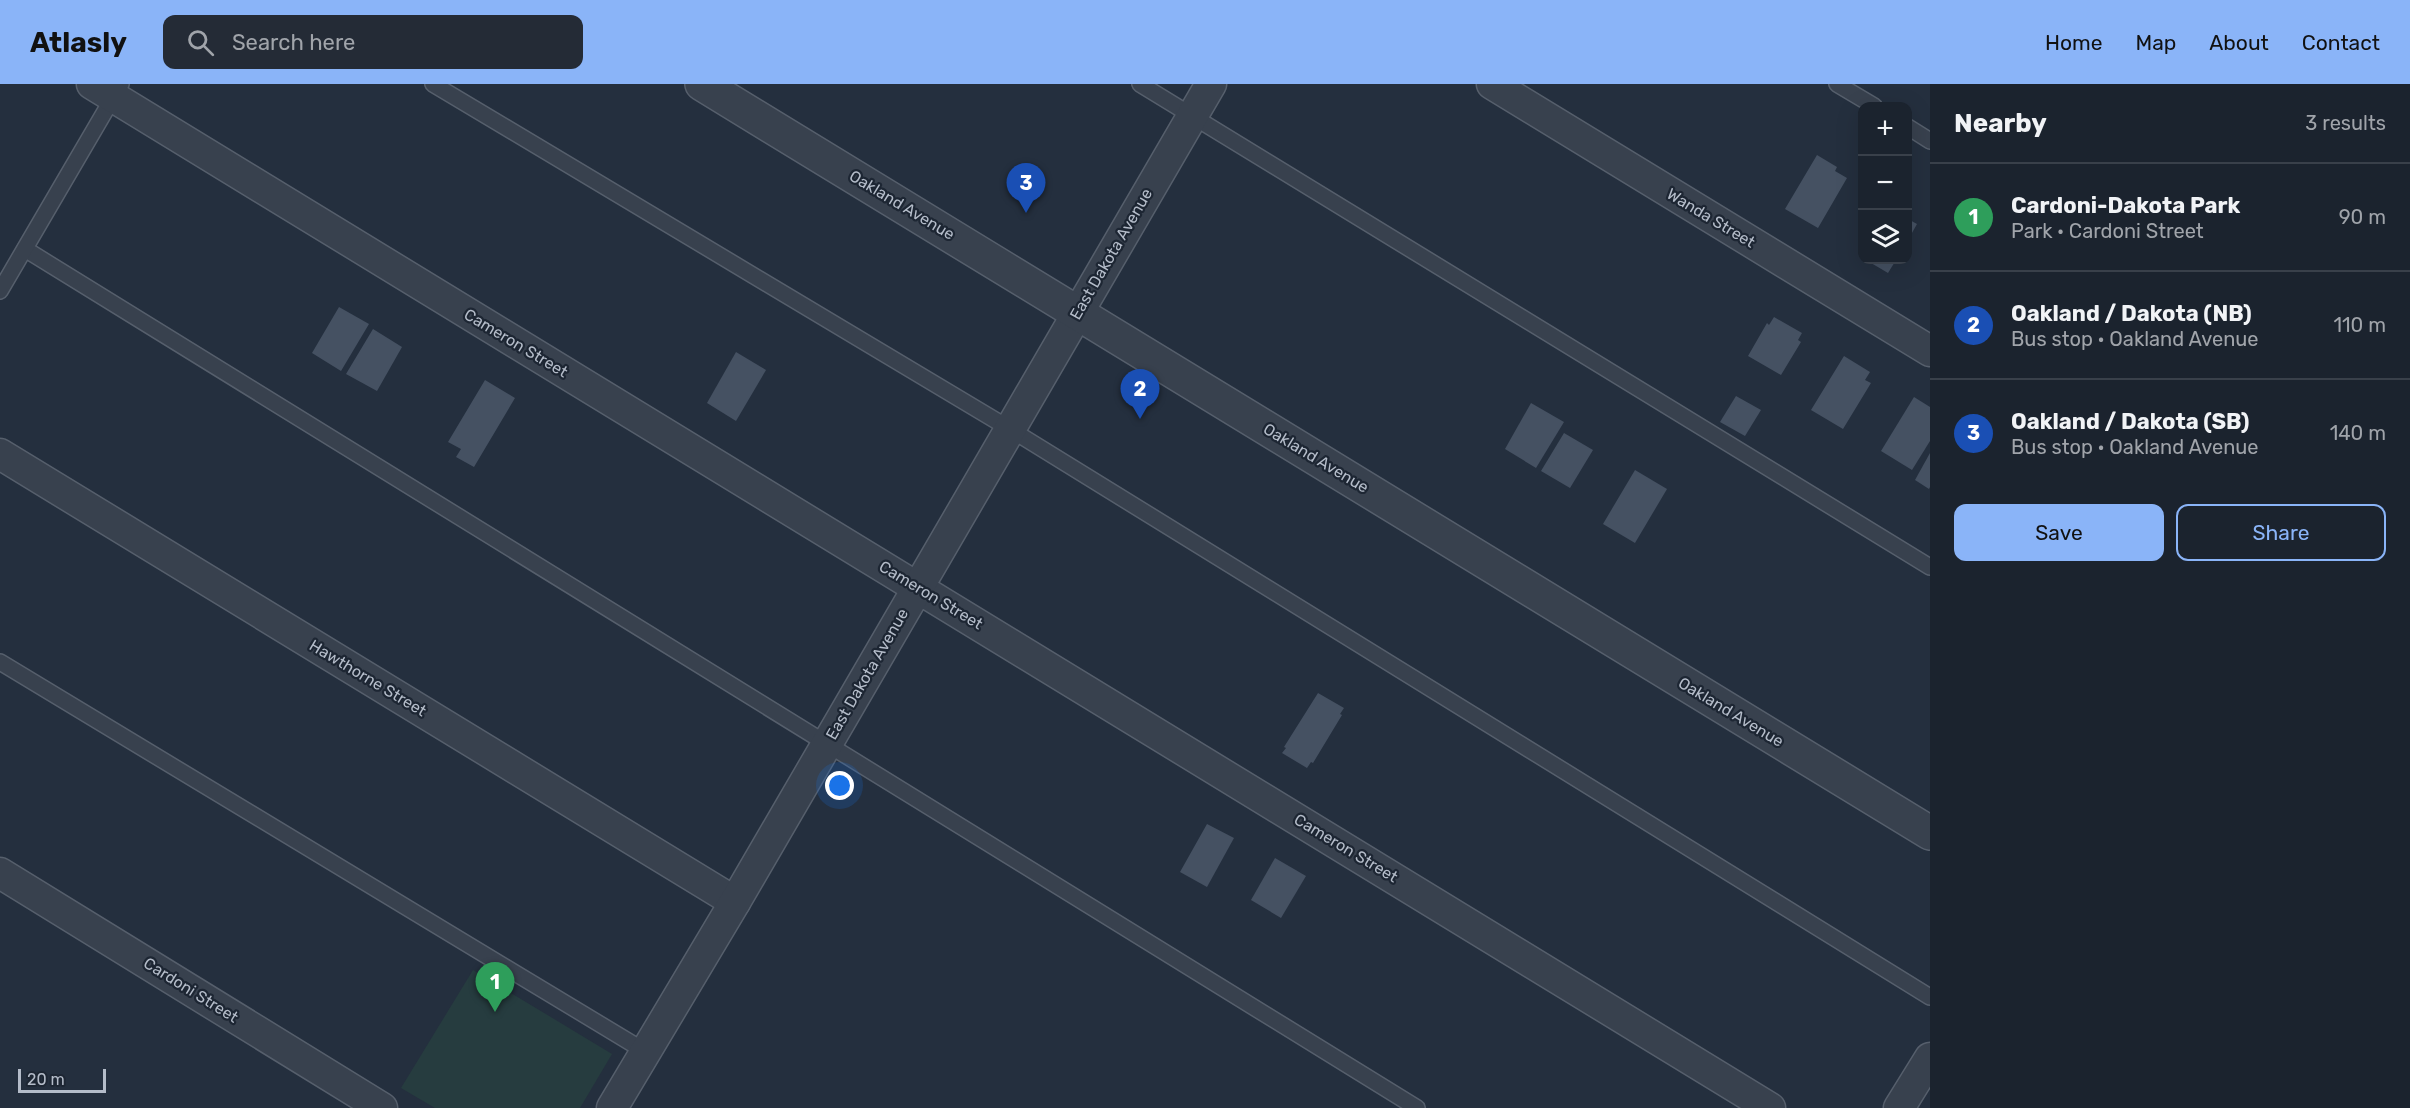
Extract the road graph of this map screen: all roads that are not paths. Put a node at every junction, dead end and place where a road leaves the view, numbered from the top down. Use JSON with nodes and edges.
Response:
{"nodes":[{"id":1,"x":433,"y":84,"type":"edge"},
{"id":2,"x":702,"y":84,"type":"edge"},
{"id":3,"x":1140,"y":84,"type":"edge"},
{"id":4,"x":1211,"y":84,"type":"edge"},
{"id":5,"x":1492,"y":84,"type":"edge"},
{"id":6,"x":1837,"y":84,"type":"edge"},
{"id":7,"x":109,"y":88,"type":"edge"},
{"id":8,"x":1867,"y":102,"type":"edge"},
{"id":9,"x":1192,"y":116,"type":"junction"},
{"id":10,"x":1912,"y":130,"type":"edge"},
{"id":11,"x":1930,"y":141,"type":"edge"},
{"id":12,"x":25,"y":249,"type":"junction"},
{"id":13,"x":0,"y":291,"type":"edge"},
{"id":14,"x":1077,"y":312,"type":"junction"},
{"id":15,"x":1930,"y":351,"type":"edge"},
{"id":16,"x":1010,"y":429,"type":"junction"},
{"id":17,"x":0,"y":454,"type":"edge"},
{"id":18,"x":1930,"y":567,"type":"edge"},
{"id":19,"x":918,"y":587,"type":"junction"},
{"id":20,"x":0,"y":662,"type":"edge"},
{"id":21,"x":827,"y":744,"type":"junction"},
{"id":22,"x":1930,"y":833,"type":"edge"},
{"id":23,"x":0,"y":873,"type":"edge"},
{"id":24,"x":735,"y":902,"type":"junction"},
{"id":25,"x":1930,"y":997,"type":"edge"},
{"id":26,"x":646,"y":1052,"type":"junction"},
{"id":27,"x":1930,"y":1058,"type":"edge"},
{"id":28,"x":382,"y":1108,"type":"edge"},
{"id":29,"x":612,"y":1108,"type":"edge"},
{"id":30,"x":1417,"y":1108,"type":"edge"},
{"id":31,"x":1770,"y":1108,"type":"edge"},
{"id":32,"x":1899,"y":1108,"type":"edge"}],
"edges":[{"from":1,"to":16,"type":"lane"},
{"from":2,"to":14,"type":"street","name":"Oakland Avenue"},
{"from":3,"to":9,"type":"lane"},
{"from":4,"to":9,"type":"street","name":"East Dakota Avenue"},
{"from":5,"to":15,"type":"street","name":"Wanda Street"},
{"from":6,"to":8,"type":"lane"},
{"from":7,"to":12,"type":"lane"},
{"from":7,"to":19,"type":"street","name":"Cameron Street"},
{"from":9,"to":14,"type":"street","name":"East Dakota Avenue"},
{"from":9,"to":18,"type":"lane"},
{"from":10,"to":11,"type":"lane"},
{"from":12,"to":13,"type":"lane"},
{"from":12,"to":21,"type":"lane"},
{"from":14,"to":16,"type":"street","name":"East Dakota Avenue"},
{"from":14,"to":22,"type":"street","name":"Oakland Avenue"},
{"from":16,"to":19,"type":"street","name":"East Dakota Avenue"},
{"from":16,"to":25,"type":"lane"},
{"from":17,"to":24,"type":"street","name":"Hawthorne Street"},
{"from":19,"to":21,"type":"street","name":"East Dakota Avenue"},
{"from":19,"to":31,"type":"street","name":"Cameron Street"},
{"from":20,"to":26,"type":"lane"},
{"from":21,"to":24,"type":"street","name":"East Dakota Avenue"},
{"from":21,"to":30,"type":"lane"},
{"from":23,"to":28,"type":"street","name":"Cardoni Street"},
{"from":24,"to":26,"type":"street","name":"East Dakota Avenue"},
{"from":26,"to":29,"type":"street","name":"East Dakota Avenue"},
{"from":27,"to":32,"type":"street"}]}
